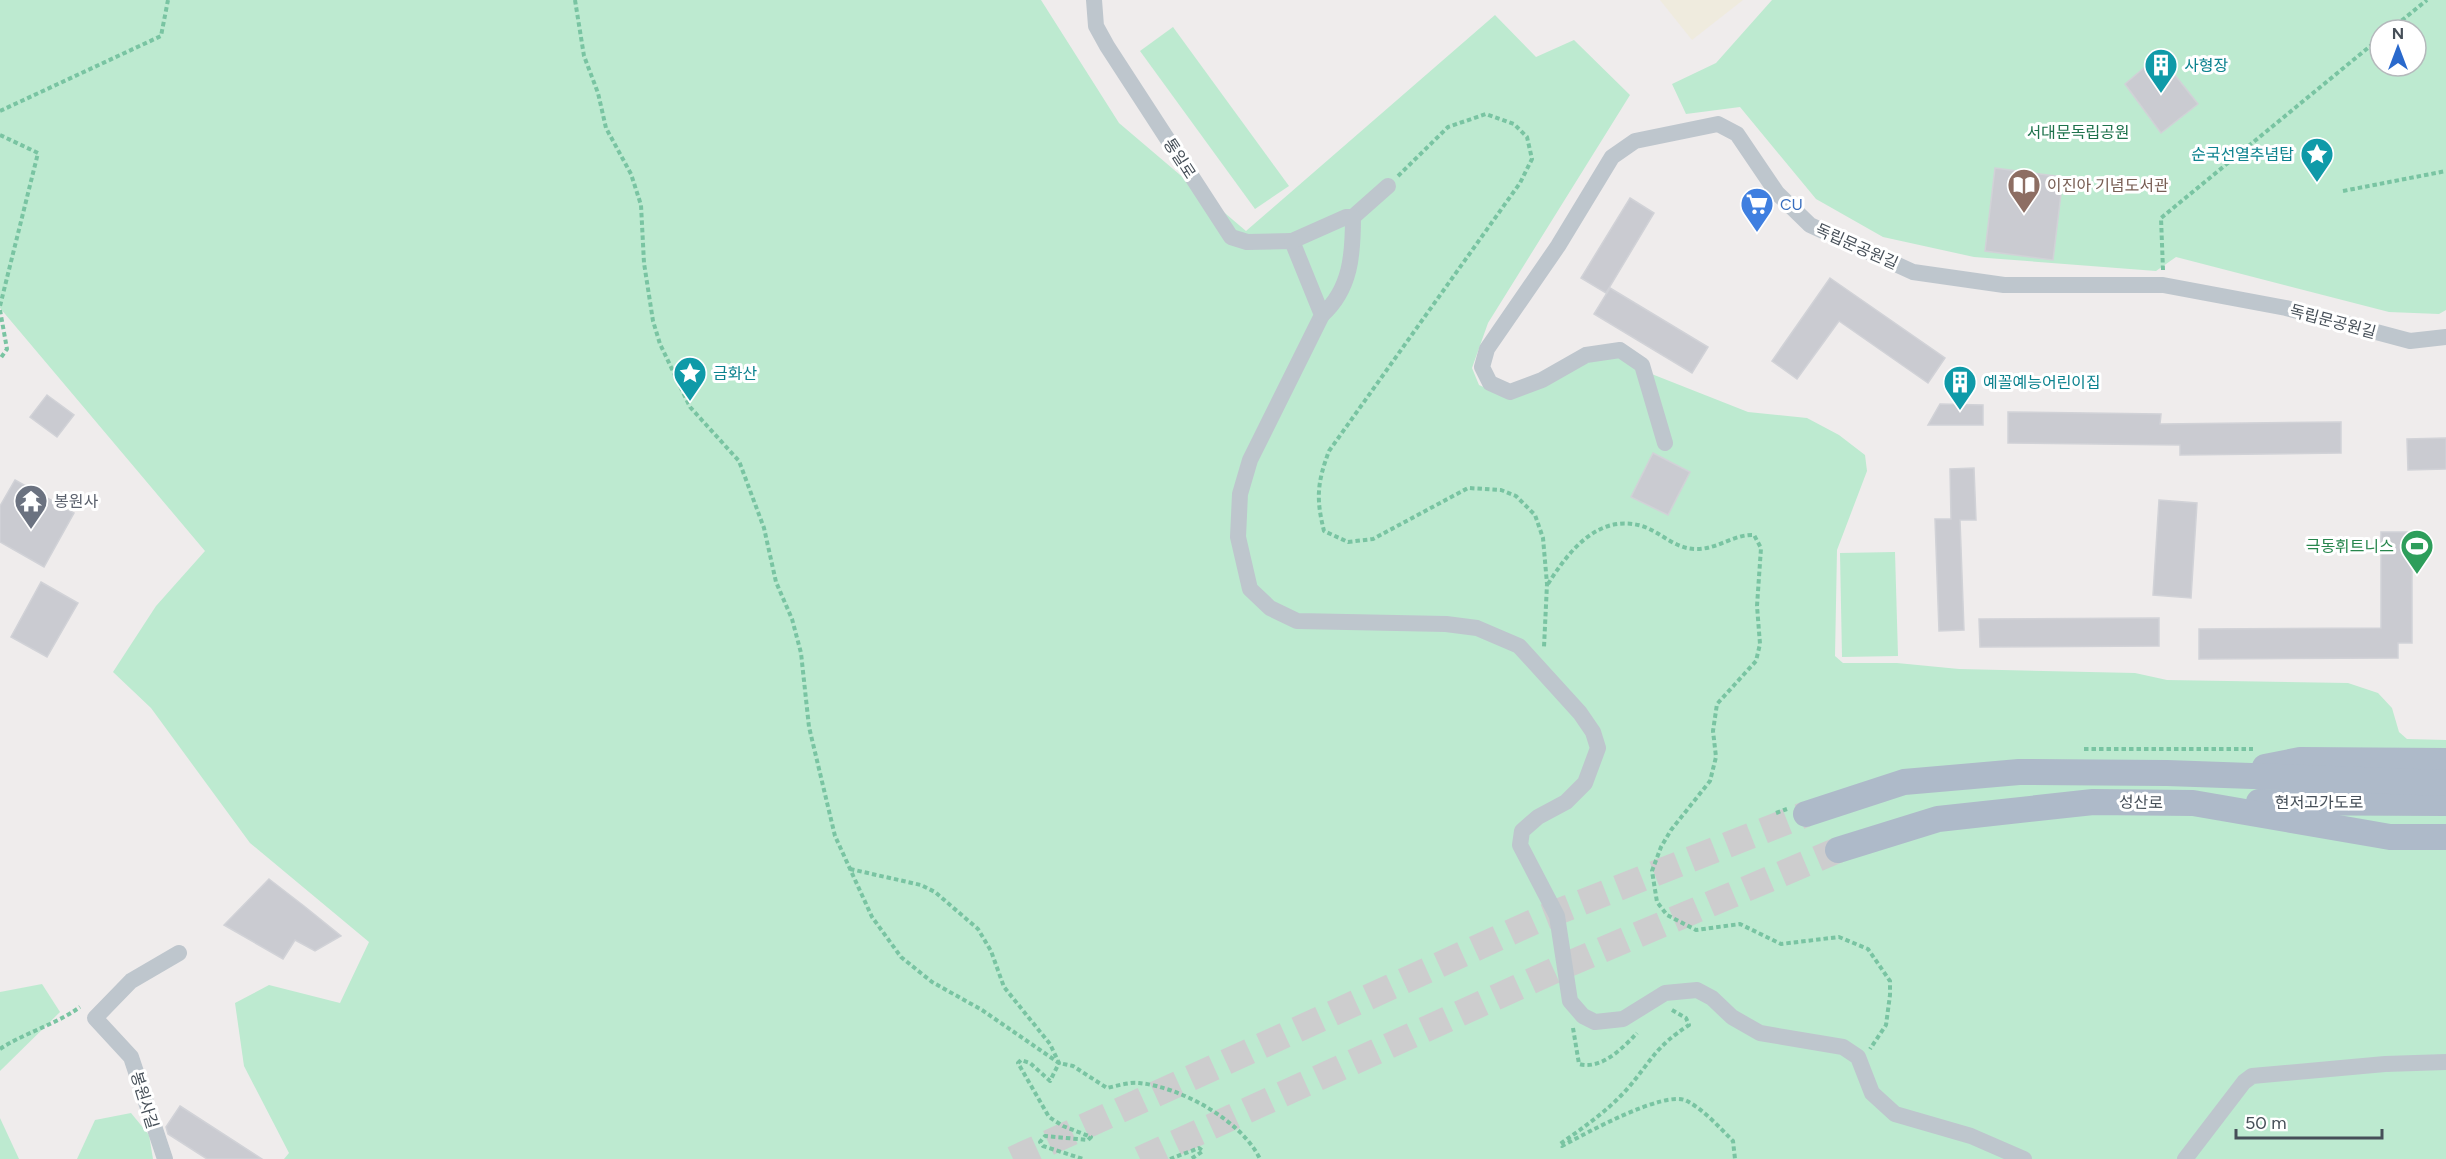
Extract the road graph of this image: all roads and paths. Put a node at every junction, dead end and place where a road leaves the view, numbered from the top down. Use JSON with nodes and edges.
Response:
{"nodes":[{"id":1,"x":168,"y":0,"type":"edge"},
{"id":2,"x":575,"y":0,"type":"edge"},
{"id":3,"x":1094,"y":0,"type":"edge"},
{"id":4,"x":2427,"y":0,"type":"edge"},
{"id":5,"x":2405,"y":18,"type":"edge"},
{"id":6,"x":2368,"y":48,"type":"edge"},
{"id":7,"x":0,"y":111,"type":"edge"},
{"id":8,"x":0,"y":135,"type":"edge"},
{"id":9,"x":2446,"y":171,"type":"edge"},
{"id":10,"x":1388,"y":186,"type":"joint"},
{"id":11,"x":2343,"y":191,"type":"dead end"},
{"id":12,"x":1353,"y":217,"type":"junction"},
{"id":13,"x":1292,"y":241,"type":"junction"},
{"id":14,"x":2163,"y":285,"type":"junction"},
{"id":15,"x":0,"y":308,"type":"edge"},
{"id":16,"x":1322,"y":315,"type":"junction"},
{"id":17,"x":2446,"y":337,"type":"edge"},
{"id":18,"x":0,"y":359,"type":"edge"},
{"id":19,"x":1665,"y":443,"type":"dead end"},
{"id":20,"x":1547,"y":584,"type":"junction"},
{"id":21,"x":1543,"y":671,"type":"junction"},
{"id":22,"x":2446,"y":761,"type":"edge"},
{"id":23,"x":2223,"y":775,"type":"junction"},
{"id":24,"x":2446,"y":783,"type":"edge"},
{"id":25,"x":2193,"y":803,"type":"junction"},
{"id":26,"x":2446,"y":803,"type":"edge"},
{"id":27,"x":1806,"y":814,"type":"tunnel mouth"},
{"id":28,"x":2446,"y":837,"type":"edge"},
{"id":29,"x":1838,"y":850,"type":"tunnel mouth"},
{"id":30,"x":850,"y":869,"type":"junction"},
{"id":31,"x":179,"y":953,"type":"dead end"},
{"id":32,"x":1570,"y":1001,"type":"junction"},
{"id":33,"x":80,"y":1007,"type":"dead end"},
{"id":34,"x":1661,"y":1014,"type":"dead end"},
{"id":35,"x":1644,"y":1025,"type":"dead end"},
{"id":36,"x":0,"y":1049,"type":"edge"},
{"id":37,"x":1859,"y":1060,"type":"junction"},
{"id":38,"x":2446,"y":1062,"type":"edge"},
{"id":39,"x":1059,"y":1063,"type":"junction"},
{"id":40,"x":165,"y":1159,"type":"edge"},
{"id":41,"x":1083,"y":1159,"type":"edge"},
{"id":42,"x":1170,"y":1159,"type":"edge"},
{"id":43,"x":1191,"y":1159,"type":"edge"},
{"id":44,"x":1260,"y":1159,"type":"edge"},
{"id":45,"x":1735,"y":1159,"type":"edge"},
{"id":46,"x":2024,"y":1159,"type":"edge"},
{"id":47,"x":2185,"y":1159,"type":"edge"}],
"edges":[{"from":1,"to":7,"type":"path"},
{"from":2,"to":30,"type":"path"},
{"from":3,"to":13,"type":"street","name":"통일로"},
{"from":4,"to":5,"type":"path"},
{"from":6,"to":14,"type":"path"},
{"from":8,"to":15,"type":"path"},
{"from":9,"to":11,"type":"path"},
{"from":10,"to":12,"type":"street"},
{"from":10,"to":20,"type":"path"},
{"from":12,"to":13,"type":"street"},
{"from":12,"to":16,"type":"street"},
{"from":13,"to":16,"type":"street"},
{"from":14,"to":17,"type":"street","name":"독립문공원길"},
{"from":14,"to":19,"type":"street","name":"독립문공원길"},
{"from":15,"to":18,"type":"path"},
{"from":16,"to":21,"type":"street"},
{"from":20,"to":21,"type":"path"},
{"from":20,"to":37,"type":"path"},
{"from":21,"to":32,"type":"street"},
{"from":22,"to":23,"type":"main road"},
{"from":23,"to":24,"type":"main road","name":"현저고가도로"},
{"from":23,"to":27,"type":"main road","name":"성산로"},
{"from":25,"to":26,"type":"main road","name":"현저고가도로"},
{"from":25,"to":28,"type":"main road","name":"성산로"},
{"from":25,"to":29,"type":"main road","name":"성산로"},
{"from":30,"to":39,"type":"path"},
{"from":30,"to":39,"type":"path"},
{"from":31,"to":40,"type":"street","name":"봉원사길"},
{"from":32,"to":35,"type":"path"},
{"from":32,"to":37,"type":"street"},
{"from":33,"to":36,"type":"path"},
{"from":34,"to":45,"type":"path"},
{"from":37,"to":46,"type":"street"},
{"from":38,"to":47,"type":"street"},
{"from":39,"to":41,"type":"path"},
{"from":39,"to":44,"type":"path"},
{"from":42,"to":43,"type":"path"}]}
